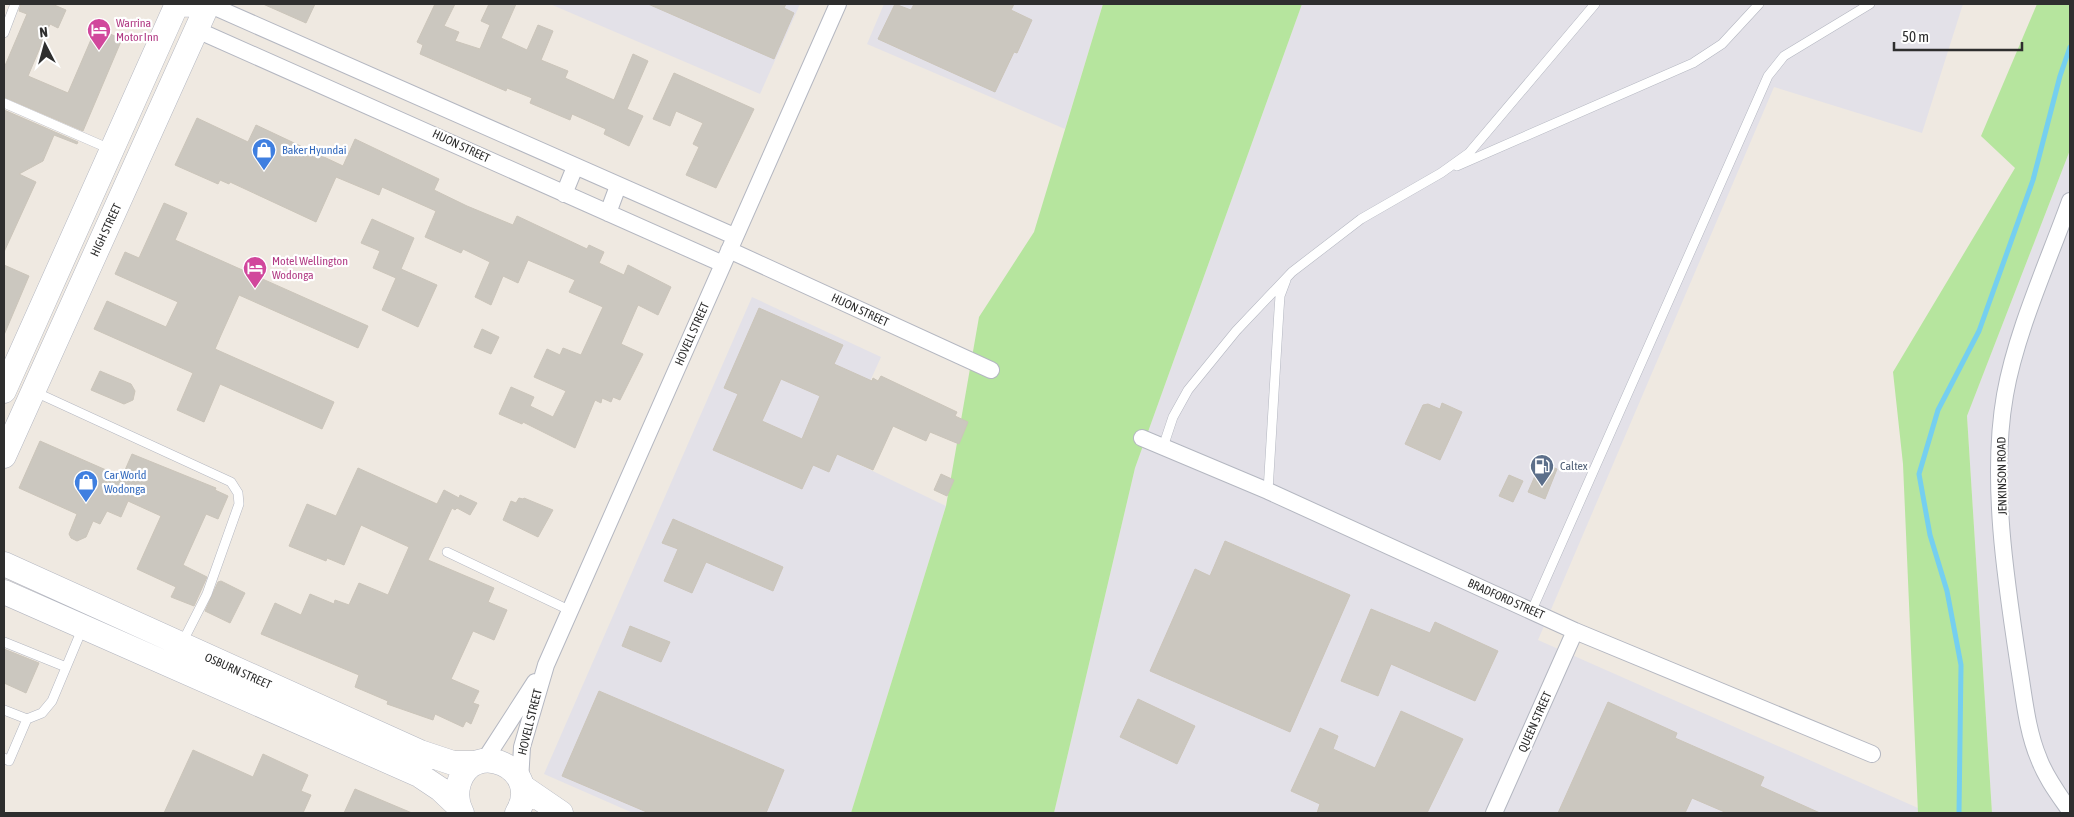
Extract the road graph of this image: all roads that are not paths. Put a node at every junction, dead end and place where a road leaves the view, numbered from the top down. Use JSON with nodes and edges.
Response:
{"nodes":[{"id":1,"x":15,"y":4,"type":"edge"},
{"id":2,"x":175,"y":4,"type":"edge"},
{"id":3,"x":208,"y":4,"type":"edge"},
{"id":4,"x":838,"y":4,"type":"edge"},
{"id":5,"x":1596,"y":4,"type":"edge"},
{"id":6,"x":1759,"y":4,"type":"edge"},
{"id":7,"x":1870,"y":4,"type":"edge"},
{"id":8,"x":197,"y":30,"type":"junction"},
{"id":9,"x":4,"y":33,"type":"edge"},
{"id":10,"x":320,"y":53,"type":"junction"},
{"id":11,"x":308,"y":79,"type":"junction"},
{"id":12,"x":431,"y":102,"type":"junction"},
{"id":13,"x":4,"y":103,"type":"edge"},
{"id":14,"x":421,"y":128,"type":"junction"},
{"id":15,"x":113,"y":150,"type":"junction"},
{"id":16,"x":575,"y":167,"type":"junction"},
{"id":17,"x":1441,"y":173,"type":"junction"},
{"id":18,"x":618,"y":186,"type":"junction"},
{"id":19,"x":564,"y":194,"type":"junction"},
{"id":20,"x":2070,"y":201,"type":"edge"},
{"id":21,"x":608,"y":213,"type":"junction"},
{"id":22,"x":729,"y":250,"type":"junction"},
{"id":23,"x":1292,"y":272,"type":"junction"},
{"id":24,"x":991,"y":370,"type":"dead end"},
{"id":25,"x":33,"y":391,"type":"junction"},
{"id":26,"x":4,"y":392,"type":"edge"},
{"id":27,"x":1142,"y":438,"type":"dead end"},
{"id":28,"x":1163,"y":447,"type":"junction"},
{"id":29,"x":4,"y":456,"type":"edge"},
{"id":30,"x":1268,"y":491,"type":"junction"},
{"id":31,"x":447,"y":552,"type":"dead end"},
{"id":32,"x":4,"y":564,"type":"edge"},
{"id":33,"x":4,"y":592,"type":"edge"},
{"id":34,"x":92,"y":604,"type":"junction"},
{"id":35,"x":569,"y":610,"type":"junction"},
{"id":36,"x":1532,"y":610,"type":"junction"},
{"id":37,"x":83,"y":627,"type":"junction"},
{"id":38,"x":1575,"y":631,"type":"junction"},
{"id":39,"x":4,"y":642,"type":"edge"},
{"id":40,"x":181,"y":645,"type":"junction"},
{"id":41,"x":546,"y":665,"type":"junction"},
{"id":42,"x":66,"y":667,"type":"junction"},
{"id":43,"x":4,"y":710,"type":"edge"},
{"id":44,"x":27,"y":720,"type":"junction"},
{"id":45,"x":1872,"y":754,"type":"dead end"},
{"id":46,"x":4,"y":758,"type":"edge"},
{"id":47,"x":480,"y":762,"type":"junction"},
{"id":48,"x":521,"y":784,"type":"junction"},
{"id":49,"x":461,"y":811,"type":"edge"},
{"id":50,"x":2070,"y":811,"type":"edge"},
{"id":51,"x":517,"y":813,"type":"edge"},
{"id":52,"x":561,"y":813,"type":"edge"},
{"id":53,"x":1494,"y":813,"type":"edge"}],
"edges":[{"from":1,"to":9,"type":"lane"},
{"from":2,"to":3,"type":"street"},
{"from":2,"to":8,"type":"street"},
{"from":2,"to":15,"type":"street"},
{"from":3,"to":8,"type":"street","name":"HIGH STREET"},
{"from":3,"to":10,"type":"street","name":"HUON STREET"},
{"from":4,"to":22,"type":"street","name":"HOVELL STREET"},
{"from":5,"to":17,"type":"lane"},
{"from":6,"to":17,"type":"lane"},
{"from":7,"to":36,"type":"lane"},
{"from":8,"to":11,"type":"street","name":"HUON STREET"},
{"from":8,"to":25,"type":"street","name":"HIGH STREET"},
{"from":10,"to":11,"type":"street"},
{"from":10,"to":12,"type":"street","name":"HUON STREET"},
{"from":11,"to":14,"type":"street","name":"HUON STREET"},
{"from":12,"to":14,"type":"street"},
{"from":12,"to":16,"type":"street","name":"HUON STREET"},
{"from":13,"to":15,"type":"lane"},
{"from":14,"to":19,"type":"street","name":"HUON STREET"},
{"from":15,"to":26,"type":"street"},
{"from":16,"to":18,"type":"street","name":"HUON STREET"},
{"from":16,"to":19,"type":"street"},
{"from":17,"to":23,"type":"lane"},
{"from":18,"to":21,"type":"street"},
{"from":18,"to":22,"type":"street","name":"HUON STREET"},
{"from":19,"to":21,"type":"street","name":"HUON STREET"},
{"from":20,"to":50,"type":"street","name":"JENKINSON ROAD"},
{"from":21,"to":22,"type":"street","name":"HUON STREET"},
{"from":22,"to":24,"type":"street","name":"HUON STREET"},
{"from":22,"to":35,"type":"street","name":"HOVELL STREET"},
{"from":23,"to":28,"type":"lane"},
{"from":23,"to":30,"type":"lane"},
{"from":25,"to":29,"type":"street","name":"HIGH STREET"},
{"from":25,"to":40,"type":"lane"},
{"from":27,"to":28,"type":"street","name":"BRADFORD STREET"},
{"from":28,"to":30,"type":"street","name":"BRADFORD STREET"},
{"from":30,"to":36,"type":"street","name":"BRADFORD STREET"},
{"from":31,"to":35,"type":"lane"},
{"from":32,"to":34,"type":"street","name":"OSBURN STREET"},
{"from":33,"to":37,"type":"street","name":"OSBURN STREET"},
{"from":34,"to":37,"type":"street"},
{"from":34,"to":40,"type":"street","name":"OSBURN STREET"},
{"from":35,"to":41,"type":"street","name":"HOVELL STREET"},
{"from":36,"to":38,"type":"street","name":"BRADFORD STREET"},
{"from":37,"to":42,"type":"lane"},
{"from":37,"to":49,"type":"street","name":"OSBURN STREET"},
{"from":38,"to":45,"type":"street","name":"BRADFORD STREET"},
{"from":38,"to":53,"type":"street","name":"QUEEN STREET"},
{"from":39,"to":42,"type":"lane"},
{"from":40,"to":47,"type":"street","name":"OSBURN STREET"},
{"from":41,"to":47,"type":"street","name":"HOVELL STREET"},
{"from":41,"to":48,"type":"street","name":"HOVELL STREET"},
{"from":42,"to":44,"type":"lane"},
{"from":43,"to":44,"type":"lane"},
{"from":44,"to":46,"type":"lane"},
{"from":47,"to":48,"type":"street","name":"OSBURN STREET"},
{"from":47,"to":49,"type":"street"},
{"from":48,"to":51,"type":"street"},
{"from":48,"to":52,"type":"street"}]}
